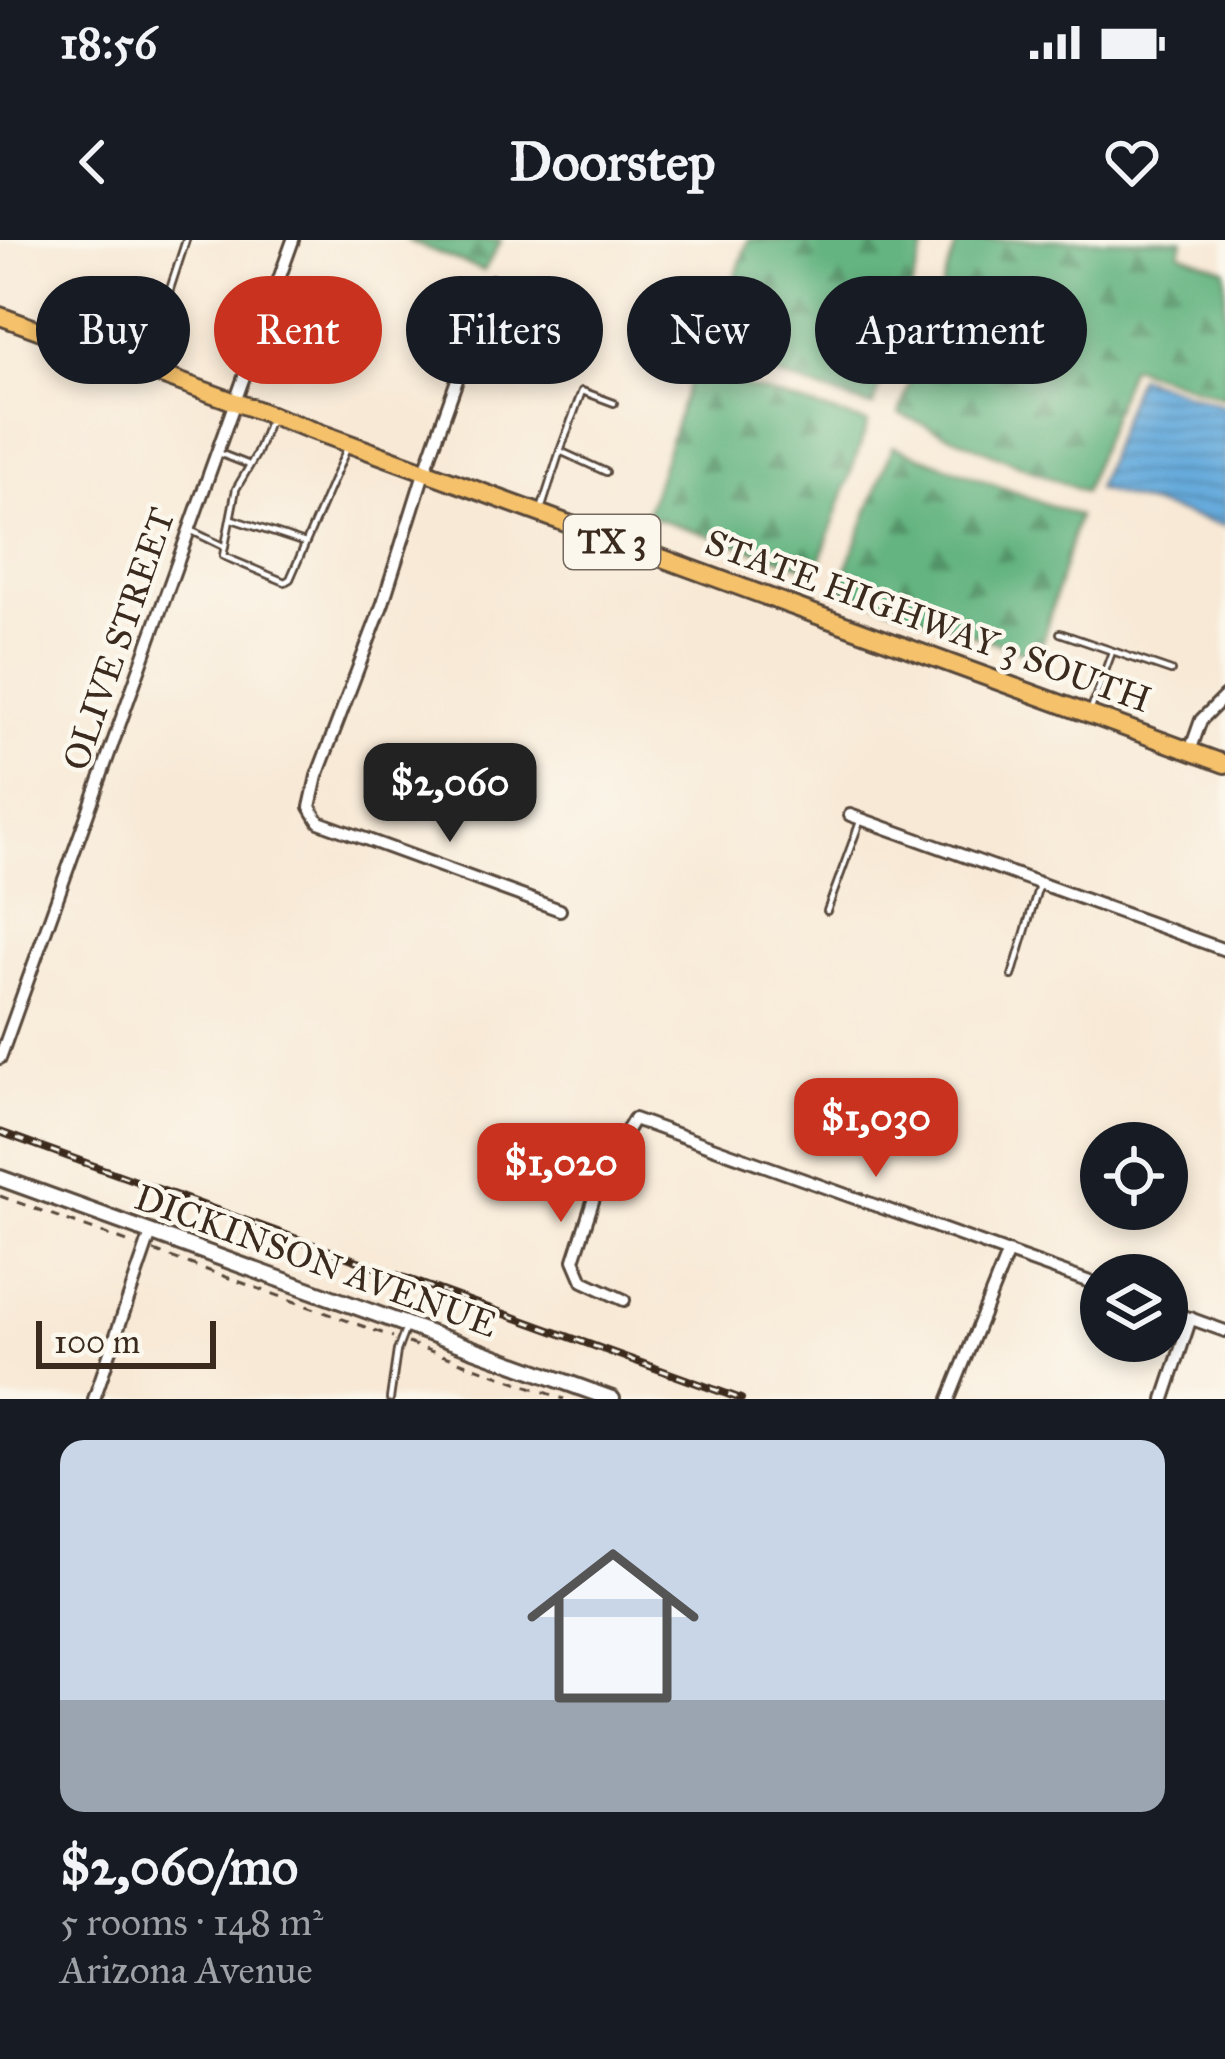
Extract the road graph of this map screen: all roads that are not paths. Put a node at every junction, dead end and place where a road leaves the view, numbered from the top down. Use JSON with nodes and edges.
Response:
{"nodes":[{"id":1,"x":186,"y":240,"type":"edge"},
{"id":2,"x":293,"y":240,"type":"edge"},
{"id":3,"x":174,"y":276,"type":"edge"},
{"id":4,"x":0,"y":316,"type":"edge"},
{"id":5,"x":36,"y":330,"type":"edge"},
{"id":6,"x":180,"y":384,"type":"edge"},
{"id":7,"x":456,"y":384,"type":"edge"},
{"id":8,"x":614,"y":403,"type":"dead end"},
{"id":9,"x":234,"y":404,"type":"junction"},
{"id":10,"x":270,"y":418,"type":"junction"},
{"id":11,"x":348,"y":446,"type":"junction"},
{"id":12,"x":560,"y":451,"type":"junction"},
{"id":13,"x":217,"y":452,"type":"junction"},
{"id":14,"x":248,"y":464,"type":"junction"},
{"id":15,"x":607,"y":472,"type":"dead end"},
{"id":16,"x":424,"y":473,"type":"junction"},
{"id":17,"x":539,"y":515,"type":"junction"},
{"id":18,"x":232,"y":519,"type":"junction"},
{"id":19,"x":189,"y":530,"type":"junction"},
{"id":20,"x":305,"y":543,"type":"junction"},
{"id":21,"x":225,"y":547,"type":"junction"},
{"id":22,"x":1060,"y":633,"type":"dead end"},
{"id":23,"x":1112,"y":651,"type":"junction"},
{"id":24,"x":1171,"y":671,"type":"dead end"},
{"id":25,"x":1225,"y":696,"type":"edge"},
{"id":26,"x":1089,"y":714,"type":"junction"},
{"id":27,"x":1190,"y":751,"type":"junction"},
{"id":28,"x":1225,"y":764,"type":"edge"},
{"id":29,"x":855,"y":817,"type":"joint"},
{"id":30,"x":1040,"y":885,"type":"junction"},
{"id":31,"x":560,"y":910,"type":"dead end"},
{"id":32,"x":827,"y":911,"type":"dead end"},
{"id":33,"x":1225,"y":950,"type":"edge"},
{"id":34,"x":1012,"y":976,"type":"dead end"},
{"id":35,"x":0,"y":1058,"type":"edge"},
{"id":36,"x":0,"y":1178,"type":"edge"},
{"id":37,"x":149,"y":1241,"type":"junction"},
{"id":38,"x":1008,"y":1252,"type":"junction"},
{"id":39,"x":1080,"y":1278,"type":"edge"},
{"id":40,"x":624,"y":1300,"type":"dead end"},
{"id":41,"x":1188,"y":1317,"type":"edge"},
{"id":42,"x":1191,"y":1318,"type":"junction"},
{"id":43,"x":1225,"y":1331,"type":"edge"},
{"id":44,"x":404,"y":1333,"type":"junction"},
{"id":45,"x":94,"y":1399,"type":"edge"},
{"id":46,"x":390,"y":1399,"type":"edge"},
{"id":47,"x":612,"y":1399,"type":"edge"},
{"id":48,"x":949,"y":1399,"type":"edge"},
{"id":49,"x":1164,"y":1399,"type":"edge"}],
"edges":[{"from":1,"to":3,"type":"lane"},
{"from":2,"to":9,"type":"street","name":"OLIVE STREET"},
{"from":4,"to":5,"type":"main road","name":"STATE HIGHWAY 3 SOUTH","number":"TX 3"},
{"from":6,"to":9,"type":"main road","name":"STATE HIGHWAY 3 SOUTH","number":"TX 3"},
{"from":7,"to":16,"type":"street"},
{"from":8,"to":12,"type":"lane"},
{"from":9,"to":10,"type":"main road","name":"STATE HIGHWAY 3 SOUTH","number":"TX 3"},
{"from":9,"to":13,"type":"street","name":"OLIVE STREET"},
{"from":10,"to":11,"type":"main road","name":"STATE HIGHWAY 3 SOUTH","number":"TX 3"},
{"from":10,"to":14,"type":"lane"},
{"from":11,"to":16,"type":"main road","name":"STATE HIGHWAY 3 SOUTH","number":"TX 3"},
{"from":11,"to":20,"type":"lane"},
{"from":12,"to":15,"type":"lane"},
{"from":12,"to":17,"type":"lane"},
{"from":13,"to":14,"type":"lane"},
{"from":13,"to":19,"type":"street","name":"OLIVE STREET"},
{"from":14,"to":18,"type":"lane"},
{"from":16,"to":17,"type":"main road","name":"STATE HIGHWAY 3 SOUTH","number":"TX 3"},
{"from":16,"to":31,"type":"street"},
{"from":17,"to":26,"type":"main road","name":"STATE HIGHWAY 3 SOUTH","number":"TX 3"},
{"from":18,"to":20,"type":"lane"},
{"from":18,"to":21,"type":"lane"},
{"from":19,"to":21,"type":"lane"},
{"from":19,"to":35,"type":"street","name":"OLIVE STREET"},
{"from":20,"to":21,"type":"lane"},
{"from":22,"to":23,"type":"lane"},
{"from":23,"to":24,"type":"lane"},
{"from":23,"to":26,"type":"lane"},
{"from":25,"to":27,"type":"street"},
{"from":26,"to":27,"type":"main road","name":"STATE HIGHWAY 3 SOUTH","number":"TX 3"},
{"from":27,"to":28,"type":"main road","name":"STATE HIGHWAY 3 SOUTH","number":"TX 3"},
{"from":29,"to":30,"type":"street"},
{"from":29,"to":32,"type":"lane"},
{"from":30,"to":33,"type":"street"},
{"from":30,"to":34,"type":"lane"},
{"from":36,"to":37,"type":"street","name":"DICKINSON AVENUE"},
{"from":37,"to":44,"type":"street","name":"DICKINSON AVENUE"},
{"from":37,"to":45,"type":"street"},
{"from":38,"to":39,"type":"street"},
{"from":38,"to":40,"type":"street"},
{"from":38,"to":48,"type":"street"},
{"from":41,"to":42,"type":"street"},
{"from":42,"to":43,"type":"street"},
{"from":42,"to":49,"type":"street"},
{"from":44,"to":46,"type":"lane"},
{"from":44,"to":47,"type":"street","name":"DICKINSON AVENUE"}]}
